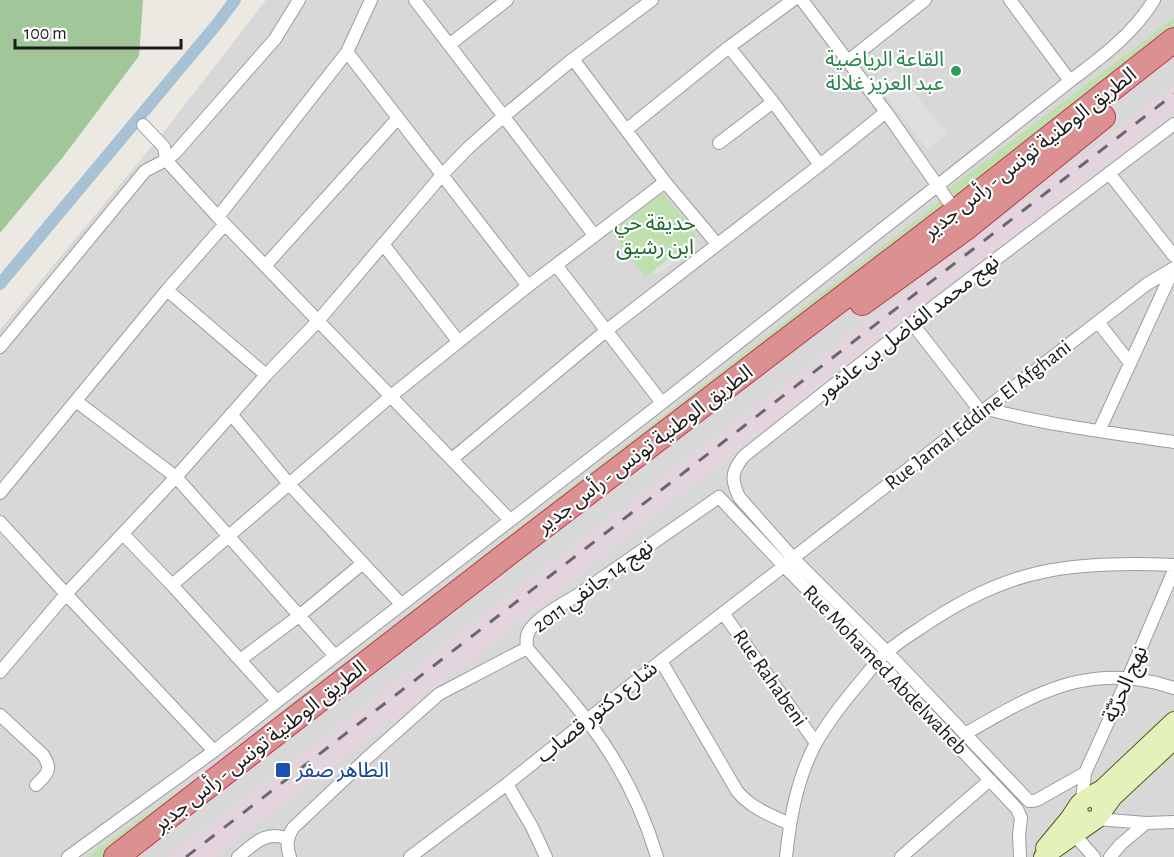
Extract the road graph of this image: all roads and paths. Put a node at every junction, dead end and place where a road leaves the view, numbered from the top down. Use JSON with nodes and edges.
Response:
{"nodes":[{"id":1,"x":299,"y":0,"type":"edge"},
{"id":2,"x":371,"y":0,"type":"edge"},
{"id":3,"x":415,"y":0,"type":"edge"},
{"id":4,"x":507,"y":0,"type":"edge"},
{"id":5,"x":652,"y":0,"type":"edge"},
{"id":6,"x":793,"y":0,"type":"edge"},
{"id":7,"x":802,"y":0,"type":"edge"},
{"id":8,"x":925,"y":0,"type":"edge"},
{"id":9,"x":1011,"y":0,"type":"edge"},
{"id":10,"x":1154,"y":0,"type":"edge"},
{"id":11,"x":911,"y":4,"type":"edge"},
{"id":12,"x":1174,"y":40,"type":"edge"},
{"id":13,"x":449,"y":45,"type":"junction"},
{"id":14,"x":729,"y":47,"type":"junction"},
{"id":15,"x":348,"y":52,"type":"junction"},
{"id":16,"x":573,"y":59,"type":"junction"},
{"id":17,"x":1174,"y":60,"type":"edge"},
{"id":18,"x":848,"y":61,"type":"junction"},
{"id":19,"x":1070,"y":81,"type":"junction"},
{"id":20,"x":773,"y":102,"type":"junction"},
{"id":21,"x":886,"y":112,"type":"junction"},
{"id":22,"x":504,"y":116,"type":"junction"},
{"id":23,"x":398,"y":118,"type":"junction"},
{"id":24,"x":1174,"y":124,"type":"edge"},
{"id":25,"x":143,"y":125,"type":"dead end"},
{"id":26,"x":626,"y":130,"type":"junction"},
{"id":27,"x":719,"y":143,"type":"dead end"},
{"id":28,"x":166,"y":160,"type":"junction"},
{"id":29,"x":820,"y":165,"type":"junction"},
{"id":30,"x":1109,"y":173,"type":"junction"},
{"id":31,"x":442,"y":175,"type":"junction"},
{"id":32,"x":665,"y":182,"type":"junction"},
{"id":33,"x":938,"y":186,"type":"junction"},
{"id":34,"x":961,"y":219,"type":"junction"},
{"id":35,"x":222,"y":221,"type":"junction"},
{"id":36,"x":594,"y":235,"type":"junction"},
{"id":37,"x":384,"y":244,"type":"junction"},
{"id":38,"x":717,"y":244,"type":"junction"},
{"id":39,"x":1174,"y":256,"type":"edge"},
{"id":40,"x":556,"y":265,"type":"junction"},
{"id":41,"x":265,"y":266,"type":"junction"},
{"id":42,"x":1173,"y":269,"type":"edge"},
{"id":43,"x":528,"y":286,"type":"junction"},
{"id":44,"x":167,"y":290,"type":"junction"},
{"id":45,"x":318,"y":321,"type":"junction"},
{"id":46,"x":1098,"y":322,"type":"junction"},
{"id":47,"x":912,"y":323,"type":"junction"},
{"id":48,"x":607,"y":330,"type":"junction"},
{"id":49,"x":458,"y":341,"type":"junction"},
{"id":50,"x":0,"y":347,"type":"edge"},
{"id":51,"x":1130,"y":363,"type":"junction"},
{"id":52,"x":266,"y":375,"type":"junction"},
{"id":53,"x":391,"y":396,"type":"junction"},
{"id":54,"x":76,"y":401,"type":"junction"},
{"id":55,"x":662,"y":403,"type":"junction"},
{"id":56,"x":984,"y":411,"type":"junction"},
{"id":57,"x":231,"y":414,"type":"junction"},
{"id":58,"x":1099,"y":431,"type":"junction"},
{"id":59,"x":1174,"y":442,"type":"edge"},
{"id":60,"x":452,"y":459,"type":"junction"},
{"id":61,"x":176,"y":477,"type":"junction"},
{"id":62,"x":289,"y":484,"type":"junction"},
{"id":63,"x":0,"y":493,"type":"edge"},
{"id":64,"x":719,"y":497,"type":"joint"},
{"id":65,"x":510,"y":520,"type":"junction"},
{"id":66,"x":0,"y":522,"type":"edge"},
{"id":67,"x":123,"y":534,"type":"junction"},
{"id":68,"x":229,"y":535,"type":"junction"},
{"id":69,"x":363,"y":562,"type":"junction"},
{"id":70,"x":789,"y":562,"type":"junction"},
{"id":71,"x":1174,"y":568,"type":"edge"},
{"id":72,"x":172,"y":585,"type":"junction"},
{"id":73,"x":66,"y":594,"type":"junction"},
{"id":74,"x":401,"y":604,"type":"junction"},
{"id":75,"x":723,"y":613,"type":"junction"},
{"id":76,"x":299,"y":616,"type":"junction"},
{"id":77,"x":527,"y":648,"type":"junction"},
{"id":78,"x":335,"y":656,"type":"junction"},
{"id":79,"x":883,"y":657,"type":"junction"},
{"id":80,"x":240,"y":660,"type":"junction"},
{"id":81,"x":661,"y":661,"type":"junction"},
{"id":82,"x":0,"y":672,"type":"edge"},
{"id":83,"x":1128,"y":678,"type":"junction"},
{"id":84,"x":1174,"y":688,"type":"edge"},
{"id":85,"x":277,"y":701,"type":"junction"},
{"id":86,"x":0,"y":715,"type":"edge"},
{"id":87,"x":587,"y":720,"type":"junction"},
{"id":88,"x":1174,"y":721,"type":"edge"},
{"id":89,"x":965,"y":734,"type":"junction"},
{"id":90,"x":1174,"y":740,"type":"edge"},
{"id":91,"x":816,"y":743,"type":"junction"},
{"id":92,"x":214,"y":751,"type":"junction"},
{"id":93,"x":1085,"y":773,"type":"junction"},
{"id":94,"x":990,"y":780,"type":"junction"},
{"id":95,"x":507,"y":784,"type":"junction"},
{"id":96,"x":36,"y":785,"type":"dead end"},
{"id":97,"x":1082,"y":801,"type":"junction"},
{"id":98,"x":1097,"y":818,"type":"junction"},
{"id":99,"x":1174,"y":822,"type":"edge"},
{"id":100,"x":790,"y":824,"type":"junction"},
{"id":101,"x":1146,"y":824,"type":"junction"},
{"id":102,"x":1070,"y":830,"type":"junction"},
{"id":103,"x":288,"y":839,"type":"junction"},
{"id":104,"x":68,"y":857,"type":"edge"},
{"id":105,"x":116,"y":857,"type":"edge"},
{"id":106,"x":142,"y":857,"type":"edge"},
{"id":107,"x":238,"y":857,"type":"edge"},
{"id":108,"x":290,"y":857,"type":"edge"},
{"id":109,"x":410,"y":857,"type":"edge"},
{"id":110,"x":546,"y":857,"type":"edge"},
{"id":111,"x":657,"y":857,"type":"edge"},
{"id":112,"x":786,"y":857,"type":"edge"},
{"id":113,"x":901,"y":857,"type":"edge"},
{"id":114,"x":1020,"y":857,"type":"edge"},
{"id":115,"x":1038,"y":857,"type":"edge"},
{"id":116,"x":1043,"y":857,"type":"edge"},
{"id":117,"x":1094,"y":857,"type":"edge"},
{"id":118,"x":1110,"y":857,"type":"edge"}],
"edges":[{"from":1,"to":28,"type":"street"},
{"from":2,"to":15,"type":"street"},
{"from":3,"to":13,"type":"street"},
{"from":4,"to":13,"type":"street"},
{"from":5,"to":16,"type":"street"},
{"from":6,"to":14,"type":"street"},
{"from":7,"to":18,"type":"street"},
{"from":8,"to":11,"type":"street"},
{"from":9,"to":19,"type":"street"},
{"from":10,"to":19,"type":"street"},
{"from":11,"to":18,"type":"street"},
{"from":12,"to":34,"type":"highway","name":"الطريق الوطنية تونس - رأس جدير"},
{"from":13,"to":22,"type":"street"},
{"from":14,"to":20,"type":"street"},
{"from":14,"to":26,"type":"street"},
{"from":15,"to":23,"type":"street"},
{"from":15,"to":35,"type":"street"},
{"from":16,"to":22,"type":"street"},
{"from":16,"to":26,"type":"street"},
{"from":17,"to":34,"type":"highway","name":"الطريق الوطنية تونس - رأس جدير"},
{"from":18,"to":21,"type":"street"},
{"from":19,"to":33,"type":"street"},
{"from":20,"to":27,"type":"street"},
{"from":20,"to":29,"type":"street"},
{"from":21,"to":29,"type":"street"},
{"from":21,"to":33,"type":"street"},
{"from":22,"to":31,"type":"street"},
{"from":22,"to":36,"type":"street"},
{"from":23,"to":31,"type":"street"},
{"from":23,"to":41,"type":"street"},
{"from":24,"to":30,"type":"street","name":"نهج محمد الفاضل بن عاشور"},
{"from":25,"to":28,"type":"street"},
{"from":26,"to":32,"type":"street"},
{"from":28,"to":35,"type":"street"},
{"from":28,"to":50,"type":"street"},
{"from":29,"to":38,"type":"street"},
{"from":30,"to":39,"type":"street"},
{"from":30,"to":47,"type":"street","name":"نهج محمد الفاضل بن عاشور"},
{"from":31,"to":37,"type":"street"},
{"from":31,"to":43,"type":"street"},
{"from":32,"to":36,"type":"street"},
{"from":32,"to":38,"type":"street"},
{"from":33,"to":34,"type":"street"},
{"from":33,"to":55,"type":"street"},
{"from":34,"to":105,"type":"highway","name":"الطريق الوطنية تونس - رأس جدير"},
{"from":34,"to":106,"type":"highway","name":"الطريق الوطنية تونس - رأس جدير"},
{"from":35,"to":41,"type":"street"},
{"from":35,"to":44,"type":"street"},
{"from":36,"to":40,"type":"street"},
{"from":37,"to":45,"type":"street"},
{"from":37,"to":49,"type":"street"},
{"from":38,"to":48,"type":"street"},
{"from":40,"to":43,"type":"street"},
{"from":40,"to":48,"type":"street"},
{"from":41,"to":45,"type":"street"},
{"from":42,"to":46,"type":"street","name":"Rue Jamal Eddine El Afghani"},
{"from":42,"to":51,"type":"street"},
{"from":43,"to":49,"type":"street"},
{"from":44,"to":52,"type":"street"},
{"from":44,"to":54,"type":"street"},
{"from":45,"to":52,"type":"street"},
{"from":45,"to":53,"type":"street"},
{"from":46,"to":51,"type":"street"},
{"from":46,"to":56,"type":"street","name":"Rue Jamal Eddine El Afghani"},
{"from":47,"to":56,"type":"street"},
{"from":47,"to":70,"type":"street","name":"نهج محمد الفاضل بن عاشور"},
{"from":48,"to":55,"type":"street"},
{"from":48,"to":60,"type":"street"},
{"from":49,"to":53,"type":"street"},
{"from":51,"to":58,"type":"street"},
{"from":52,"to":57,"type":"street"},
{"from":53,"to":60,"type":"street"},
{"from":53,"to":62,"type":"street"},
{"from":54,"to":61,"type":"street"},
{"from":54,"to":63,"type":"street"},
{"from":55,"to":65,"type":"street"},
{"from":56,"to":58,"type":"street"},
{"from":56,"to":70,"type":"street","name":"Rue Jamal Eddine El Afghani"},
{"from":57,"to":61,"type":"street"},
{"from":57,"to":62,"type":"street"},
{"from":58,"to":59,"type":"street"},
{"from":60,"to":65,"type":"street"},
{"from":61,"to":67,"type":"street"},
{"from":61,"to":68,"type":"street"},
{"from":62,"to":68,"type":"street"},
{"from":62,"to":69,"type":"street"},
{"from":64,"to":70,"type":"street","name":"Rue Mohamed Abdelwaheb"},
{"from":64,"to":77,"type":"street","name":"نهج 14 جانفي 2011"},
{"from":65,"to":74,"type":"street"},
{"from":66,"to":73,"type":"street"},
{"from":67,"to":72,"type":"street"},
{"from":67,"to":73,"type":"street"},
{"from":68,"to":72,"type":"street"},
{"from":68,"to":76,"type":"street"},
{"from":69,"to":74,"type":"street"},
{"from":69,"to":76,"type":"street"},
{"from":70,"to":75,"type":"street","name":"شارع دكتور قصاب"},
{"from":70,"to":79,"type":"street","name":"Rue Mohamed Abdelwaheb"},
{"from":71,"to":79,"type":"street"},
{"from":71,"to":83,"type":"street","name":"نهج الحرّيّة"},
{"from":72,"to":80,"type":"street"},
{"from":73,"to":82,"type":"street"},
{"from":73,"to":92,"type":"street"},
{"from":74,"to":78,"type":"street"},
{"from":75,"to":81,"type":"street","name":"شارع دكتور قصاب"},
{"from":75,"to":91,"type":"street","name":"Rue Rahabeni"},
{"from":76,"to":78,"type":"street"},
{"from":76,"to":80,"type":"street"},
{"from":77,"to":87,"type":"street"},
{"from":77,"to":103,"type":"street","name":"نهج 14 جانفي 2011"},
{"from":78,"to":85,"type":"street"},
{"from":79,"to":89,"type":"street"},
{"from":79,"to":91,"type":"street"},
{"from":79,"to":94,"type":"street","name":"Rue Mohamed Abdelwaheb"},
{"from":80,"to":85,"type":"street"},
{"from":81,"to":87,"type":"street","name":"شارع دكتور قصاب"},
{"from":81,"to":100,"type":"street"},
{"from":83,"to":84,"type":"street"},
{"from":83,"to":89,"type":"street"},
{"from":83,"to":93,"type":"street","name":"نهج الحرّيّة"},
{"from":85,"to":92,"type":"street"},
{"from":86,"to":96,"type":"street"},
{"from":87,"to":95,"type":"street","name":"شارع دكتور قصاب"},
{"from":87,"to":111,"type":"street"},
{"from":88,"to":97,"type":"street"},
{"from":89,"to":93,"type":"street"},
{"from":90,"to":98,"type":"street"},
{"from":91,"to":100,"type":"street"},
{"from":92,"to":104,"type":"street"},
{"from":93,"to":97,"type":"street","name":"نهج الحرّيّة"},
{"from":94,"to":113,"type":"street"},
{"from":94,"to":114,"type":"street","name":"Rue Mohamed Abdelwaheb"},
{"from":95,"to":109,"type":"street","name":"شارع دكتور قصاب"},
{"from":95,"to":110,"type":"street"},
{"from":97,"to":98,"type":"street"},
{"from":97,"to":102,"type":"street"},
{"from":98,"to":101,"type":"street"},
{"from":98,"to":102,"type":"street"},
{"from":99,"to":101,"type":"street"},
{"from":100,"to":112,"type":"street"},
{"from":101,"to":118,"type":"street"},
{"from":102,"to":115,"type":"street"},
{"from":102,"to":116,"type":"street"},
{"from":102,"to":117,"type":"street"},
{"from":103,"to":107,"type":"street"},
{"from":103,"to":108,"type":"street"}]}
